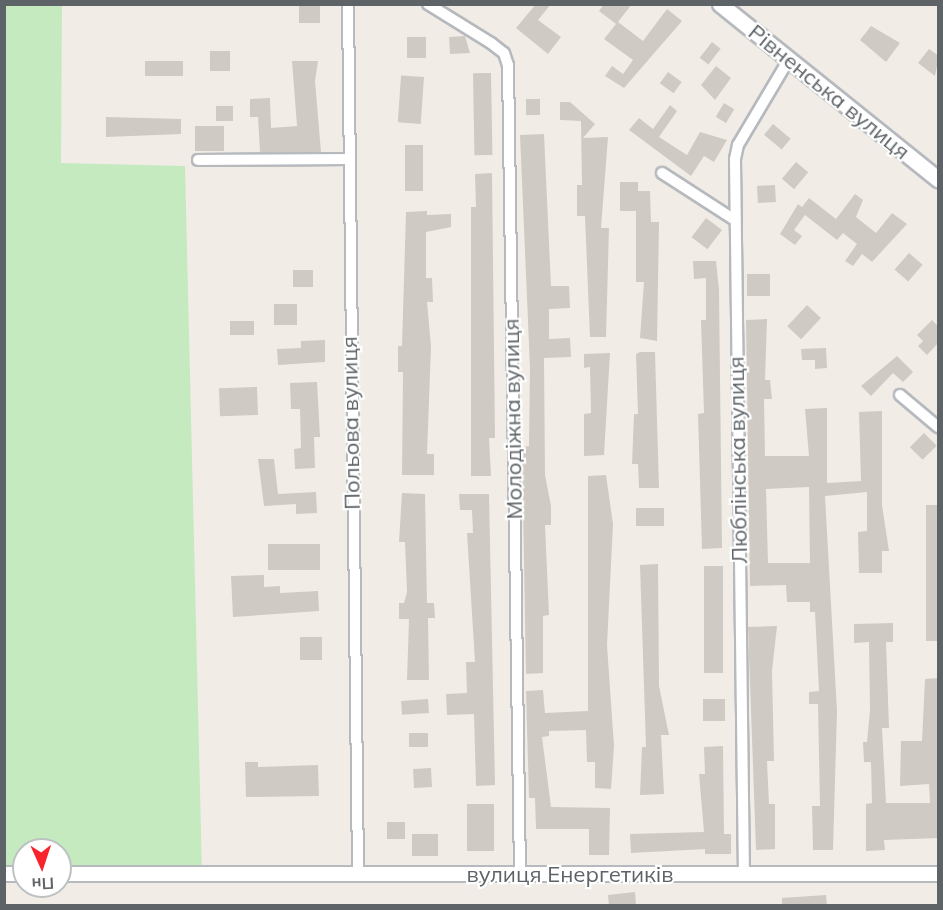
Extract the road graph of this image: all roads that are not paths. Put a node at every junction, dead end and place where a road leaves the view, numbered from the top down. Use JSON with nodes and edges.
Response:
{"nodes":[{"id":1,"x":348,"y":4,"type":"edge"},
{"id":2,"x":720,"y":4,"type":"edge"},
{"id":3,"x":428,"y":5,"type":"edge"},
{"id":4,"x":789,"y":59,"type":"junction"},
{"id":5,"x":348,"y":159,"type":"junction"},
{"id":6,"x":198,"y":160,"type":"dead end"},
{"id":7,"x":662,"y":173,"type":"dead end"},
{"id":8,"x":939,"y":179,"type":"edge"},
{"id":9,"x":735,"y":220,"type":"junction"},
{"id":10,"x":900,"y":395,"type":"dead end"},
{"id":11,"x":939,"y":427,"type":"edge"},
{"id":12,"x":358,"y":873,"type":"junction"},
{"id":13,"x":72,"y":874,"type":"edge"},
{"id":14,"x":939,"y":874,"type":"edge"},
{"id":15,"x":520,"y":876,"type":"junction"},
{"id":16,"x":744,"y":876,"type":"junction"}],
"edges":[{"from":1,"to":5,"type":"street","name":"Польова вулиця"},
{"from":2,"to":4,"type":"main road","name":"Рівненська вулиця"},
{"from":3,"to":15,"type":"street","name":"Молодіжна вулиця"},
{"from":4,"to":8,"type":"main road","name":"Рівненська вулиця"},
{"from":4,"to":9,"type":"street","name":"Люблінська вулиця"},
{"from":5,"to":6,"type":"street"},
{"from":5,"to":12,"type":"street","name":"Польова вулиця"},
{"from":7,"to":9,"type":"street"},
{"from":9,"to":16,"type":"street","name":"Люблінська вулиця"},
{"from":10,"to":11,"type":"street"},
{"from":12,"to":13,"type":"street","name":"вулиця Енергетиків"},
{"from":12,"to":15,"type":"street","name":"вулиця Енергетиків"},
{"from":14,"to":16,"type":"street","name":"вулиця Енергетиків"},
{"from":15,"to":16,"type":"street","name":"вулиця Енергетиків"}]}
